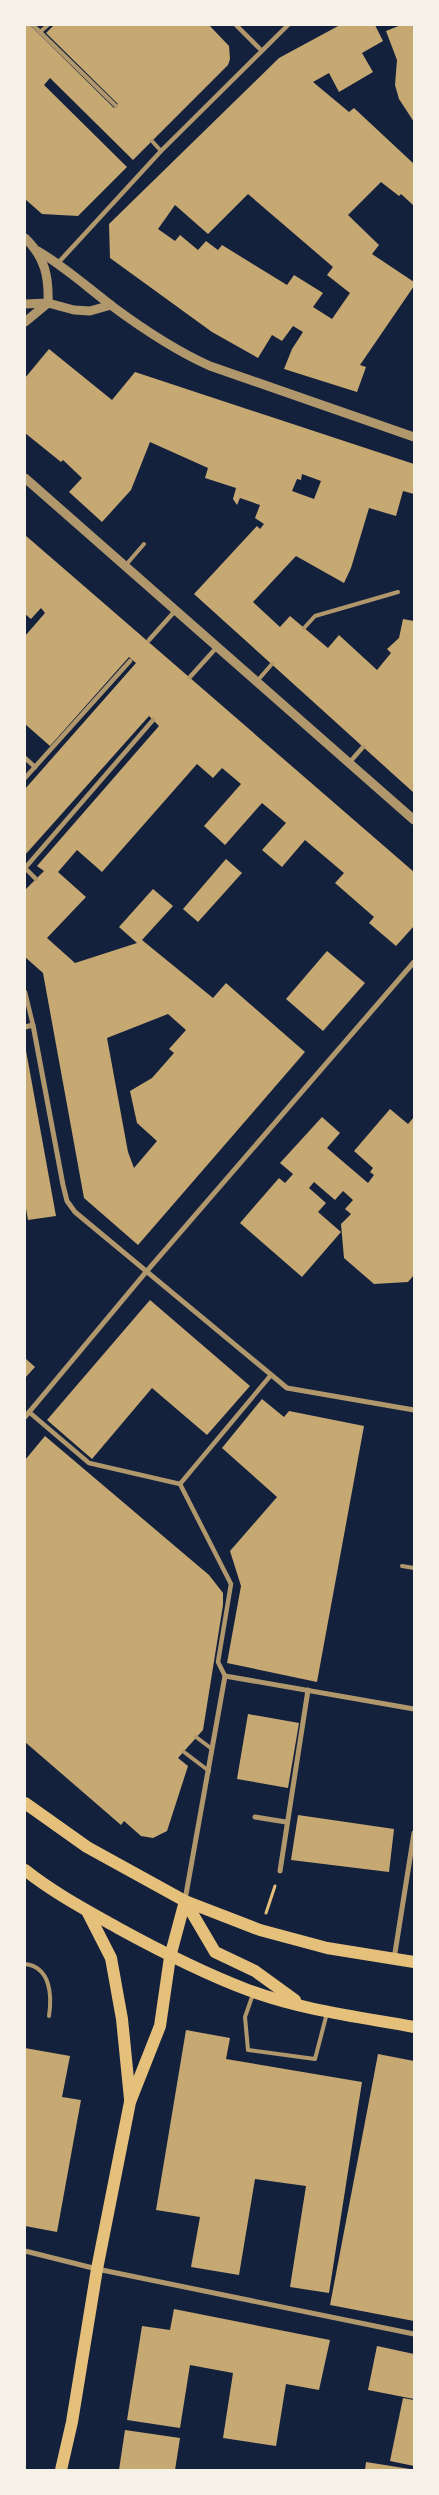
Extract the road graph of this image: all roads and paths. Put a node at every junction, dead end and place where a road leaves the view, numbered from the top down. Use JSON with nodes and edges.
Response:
{"nodes":[{"id":1,"x":33,"y":25,"type":"edge"},
{"id":2,"x":48,"y":25,"type":"edge"},
{"id":3,"x":236,"y":25,"type":"edge"},
{"id":4,"x":288,"y":25,"type":"edge"},
{"id":5,"x":40,"y":32,"type":"junction"},
{"id":6,"x":261,"y":50,"type":"junction"},
{"id":7,"x":116,"y":106,"type":"dead end"},
{"id":8,"x":152,"y":141,"type":"dead end"},
{"id":9,"x":161,"y":151,"type":"junction"},
{"id":10,"x":25,"y":238,"type":"edge"},
{"id":11,"x":38,"y":251,"type":"junction"},
{"id":12,"x":58,"y":263,"type":"junction"},
{"id":13,"x":48,"y":303,"type":"junction"},
{"id":14,"x":25,"y":304,"type":"edge"},
{"id":15,"x":110,"y":305,"type":"junction"},
{"id":16,"x":25,"y":322,"type":"edge"},
{"id":17,"x":414,"y":437,"type":"edge"},
{"id":18,"x":25,"y":478,"type":"edge"},
{"id":19,"x":144,"y":544,"type":"dead end"},
{"id":20,"x":125,"y":566,"type":"junction"},
{"id":21,"x":398,"y":592,"type":"dead end"},
{"id":22,"x":175,"y":611,"type":"junction"},
{"id":23,"x":304,"y":628,"type":"dead end"},
{"id":24,"x":149,"y":640,"type":"dead end"},
{"id":25,"x":217,"y":647,"type":"junction"},
{"id":26,"x":130,"y":660,"type":"dead end"},
{"id":27,"x":272,"y":664,"type":"dead end"},
{"id":28,"x":190,"y":678,"type":"dead end"},
{"id":29,"x":256,"y":682,"type":"junction"},
{"id":30,"x":153,"y":720,"type":"dead end"},
{"id":31,"x":363,"y":747,"type":"dead end"},
{"id":32,"x":25,"y":758,"type":"edge"},
{"id":33,"x":349,"y":763,"type":"junction"},
{"id":34,"x":34,"y":767,"type":"junction"},
{"id":35,"x":25,"y":778,"type":"edge"},
{"id":36,"x":414,"y":820,"type":"edge"},
{"id":37,"x":25,"y":868,"type":"edge"},
{"id":38,"x":36,"y":879,"type":"dead end"},
{"id":39,"x":414,"y":962,"type":"edge"},
{"id":40,"x":25,"y":992,"type":"edge"},
{"id":41,"x":33,"y":1025,"type":"junction"},
{"id":42,"x":25,"y":1026,"type":"edge"},
{"id":43,"x":146,"y":1272,"type":"junction"},
{"id":44,"x":271,"y":1375,"type":"junction"},
{"id":45,"x":414,"y":1410,"type":"edge"},
{"id":46,"x":27,"y":1415,"type":"edge"},
{"id":47,"x":180,"y":1484,"type":"junction"},
{"id":48,"x":402,"y":1566,"type":"dead end"},
{"id":49,"x":414,"y":1568,"type":"edge"},
{"id":50,"x":225,"y":1676,"type":"junction"},
{"id":51,"x":308,"y":1690,"type":"junction"},
{"id":52,"x":414,"y":1709,"type":"edge"},
{"id":53,"x":196,"y":1737,"type":"dead end"},
{"id":54,"x":212,"y":1749,"type":"junction"},
{"id":55,"x":184,"y":1752,"type":"dead end"},
{"id":56,"x":209,"y":1772,"type":"junction"},
{"id":57,"x":25,"y":1803,"type":"edge"},
{"id":58,"x":255,"y":1817,"type":"dead end"},
{"id":59,"x":286,"y":1822,"type":"junction"},
{"id":60,"x":414,"y":1833,"type":"edge"},
{"id":61,"x":25,"y":1870,"type":"edge"},
{"id":62,"x":280,"y":1871,"type":"joint"},
{"id":63,"x":185,"y":1901,"type":"junction"},
{"id":64,"x":87,"y":1911,"type":"junction"},
{"id":65,"x":260,"y":1930,"type":"junction"},
{"id":66,"x":170,"y":1957,"type":"junction"},
{"id":67,"x":394,"y":1959,"type":"junction"},
{"id":68,"x":414,"y":1962,"type":"edge"},
{"id":69,"x":25,"y":1964,"type":"edge"},
{"id":70,"x":254,"y":1992,"type":"junction"},
{"id":71,"x":304,"y":2006,"type":"junction"},
{"id":72,"x":328,"y":2011,"type":"junction"},
{"id":73,"x":49,"y":2016,"type":"dead end"},
{"id":74,"x":414,"y":2027,"type":"edge"},
{"id":75,"x":130,"y":2102,"type":"junction"},
{"id":76,"x":25,"y":2251,"type":"edge"},
{"id":77,"x":97,"y":2269,"type":"junction"},
{"id":78,"x":414,"y":2334,"type":"edge"},
{"id":79,"x":61,"y":2470,"type":"edge"}],
"edges":[{"from":1,"to":5,"type":"lane"},
{"from":2,"to":5,"type":"lane"},
{"from":3,"to":6,"type":"street"},
{"from":4,"to":6,"type":"street"},
{"from":5,"to":7,"type":"lane"},
{"from":6,"to":9,"type":"street"},
{"from":8,"to":9,"type":"lane"},
{"from":9,"to":12,"type":"street"},
{"from":10,"to":11,"type":"street"},
{"from":11,"to":12,"type":"street"},
{"from":11,"to":13,"type":"street"},
{"from":12,"to":15,"type":"street"},
{"from":13,"to":14,"type":"street"},
{"from":13,"to":15,"type":"street"},
{"from":13,"to":16,"type":"street"},
{"from":15,"to":17,"type":"street"},
{"from":18,"to":20,"type":"street"},
{"from":19,"to":20,"type":"lane"},
{"from":20,"to":22,"type":"street"},
{"from":21,"to":23,"type":"lane"},
{"from":22,"to":24,"type":"street"},
{"from":22,"to":25,"type":"street"},
{"from":25,"to":28,"type":"street"},
{"from":25,"to":29,"type":"street"},
{"from":26,"to":34,"type":"street"},
{"from":27,"to":29,"type":"lane"},
{"from":29,"to":33,"type":"street"},
{"from":30,"to":37,"type":"street"},
{"from":31,"to":33,"type":"street"},
{"from":32,"to":34,"type":"street"},
{"from":33,"to":36,"type":"street"},
{"from":34,"to":35,"type":"street"},
{"from":37,"to":38,"type":"street"},
{"from":39,"to":43,"type":"street"},
{"from":40,"to":41,"type":"street"},
{"from":41,"to":42,"type":"street"},
{"from":41,"to":43,"type":"street"},
{"from":43,"to":44,"type":"street"},
{"from":43,"to":46,"type":"street"},
{"from":44,"to":45,"type":"street"},
{"from":44,"to":47,"type":"street"},
{"from":46,"to":47,"type":"street"},
{"from":47,"to":50,"type":"street"},
{"from":48,"to":49,"type":"lane"},
{"from":50,"to":51,"type":"street"},
{"from":50,"to":54,"type":"street"},
{"from":51,"to":52,"type":"street"},
{"from":51,"to":59,"type":"street"},
{"from":53,"to":54,"type":"lane"},
{"from":54,"to":56,"type":"street"},
{"from":55,"to":56,"type":"lane"},
{"from":56,"to":63,"type":"street"},
{"from":57,"to":63,"type":"main road"},
{"from":58,"to":59,"type":"street"},
{"from":59,"to":62,"type":"street"},
{"from":60,"to":67,"type":"street"},
{"from":61,"to":64,"type":"main road"},
{"from":62,"to":65,"type":"path"},
{"from":63,"to":65,"type":"main road"},
{"from":63,"to":66,"type":"main road"},
{"from":63,"to":71,"type":"main road"},
{"from":64,"to":66,"type":"main road"},
{"from":64,"to":75,"type":"main road"},
{"from":65,"to":67,"type":"main road"},
{"from":66,"to":70,"type":"main road"},
{"from":66,"to":75,"type":"main road"},
{"from":67,"to":68,"type":"main road"},
{"from":69,"to":73,"type":"lane"},
{"from":70,"to":71,"type":"main road"},
{"from":70,"to":72,"type":"lane"},
{"from":71,"to":72,"type":"main road"},
{"from":72,"to":74,"type":"main road"},
{"from":75,"to":77,"type":"main road"},
{"from":76,"to":77,"type":"street"},
{"from":77,"to":78,"type":"street"},
{"from":77,"to":79,"type":"main road"}]}
